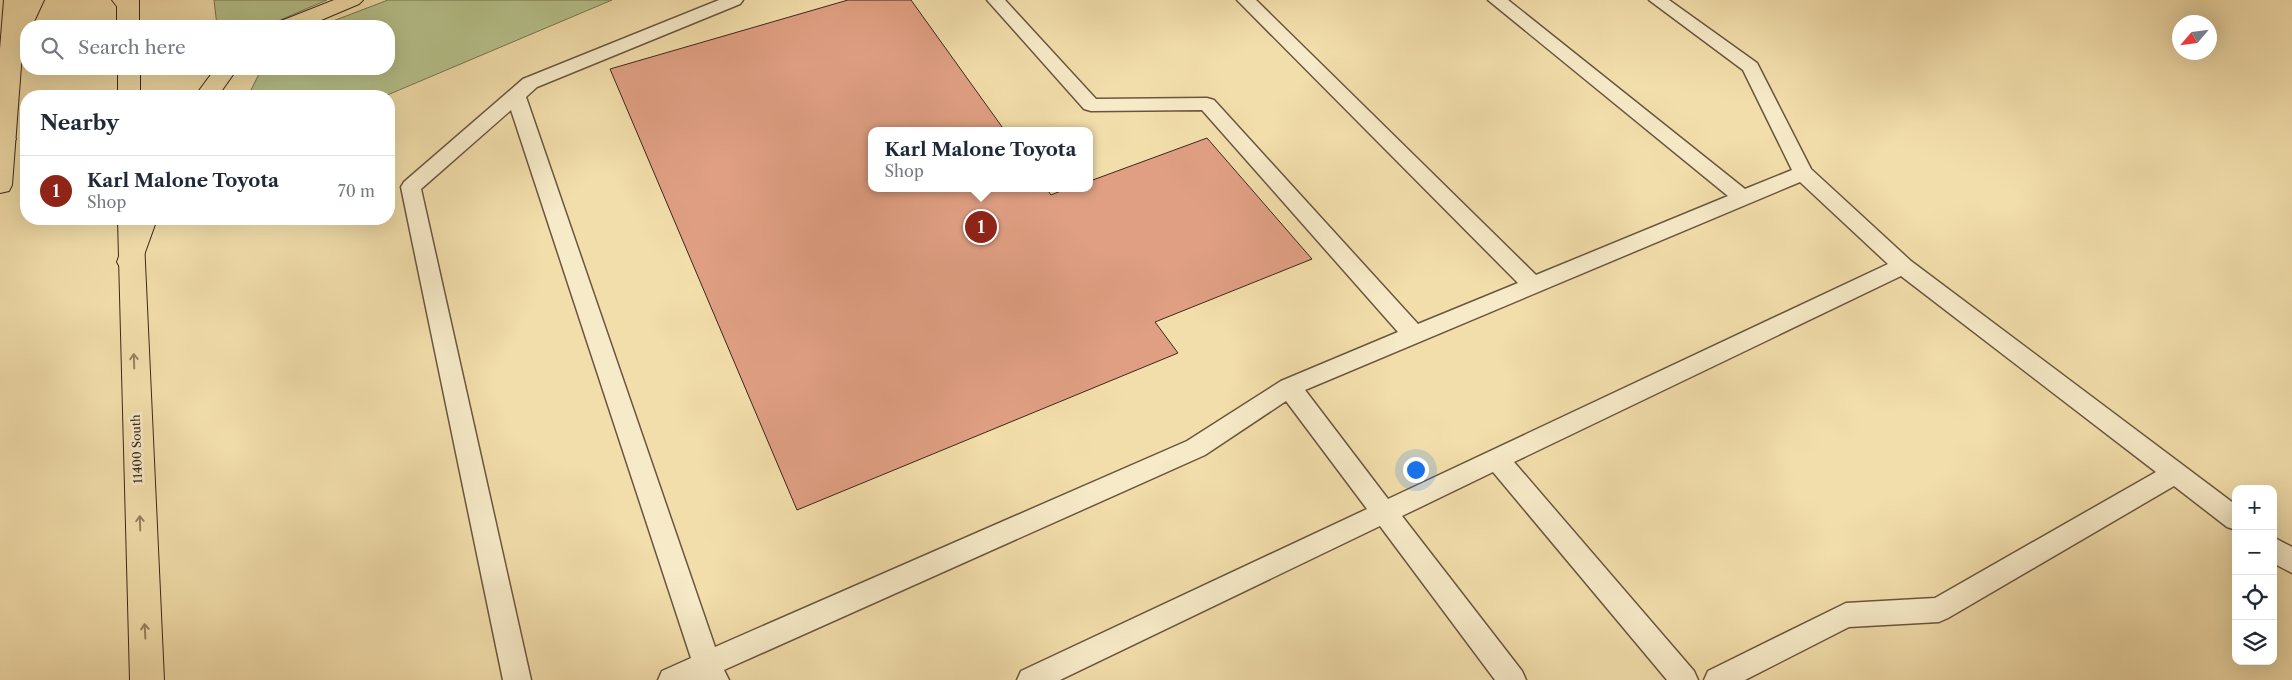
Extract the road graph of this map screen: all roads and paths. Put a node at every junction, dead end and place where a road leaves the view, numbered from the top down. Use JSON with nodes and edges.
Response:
{"nodes":[{"id":1,"x":16,"y":0,"type":"edge"},
{"id":2,"x":34,"y":0,"type":"edge"},
{"id":3,"x":352,"y":0,"type":"edge"},
{"id":4,"x":734,"y":0,"type":"edge"},
{"id":5,"x":996,"y":0,"type":"edge"},
{"id":6,"x":1246,"y":0,"type":"edge"},
{"id":7,"x":1497,"y":0,"type":"edge"},
{"id":8,"x":1658,"y":0,"type":"edge"},
{"id":9,"x":25,"y":20,"type":"edge"},
{"id":10,"x":303,"y":20,"type":"edge"},
{"id":11,"x":20,"y":30,"type":"edge"},
{"id":12,"x":11,"y":50,"type":"junction"},
{"id":13,"x":128,"y":75,"type":"edge"},
{"id":14,"x":222,"y":75,"type":"edge"},
{"id":15,"x":129,"y":90,"type":"edge"},
{"id":16,"x":210,"y":90,"type":"edge"},
{"id":17,"x":516,"y":96,"type":"junction"},
{"id":18,"x":2,"y":140,"type":"edge"},
{"id":19,"x":1803,"y":173,"type":"junction"},
{"id":20,"x":0,"y":185,"type":"edge"},
{"id":21,"x":1743,"y":198,"type":"junction"},
{"id":22,"x":130,"y":225,"type":"edge"},
{"id":23,"x":142,"y":225,"type":"edge"},
{"id":24,"x":130,"y":262,"type":"junction"},
{"id":25,"x":1903,"y":266,"type":"junction"},
{"id":26,"x":1533,"y":285,"type":"junction"},
{"id":27,"x":1414,"y":335,"type":"junction"},
{"id":28,"x":1289,"y":387,"type":"junction"},
{"id":29,"x":1498,"y":460,"type":"junction"},
{"id":30,"x":2176,"y":473,"type":"junction"},
{"id":31,"x":1385,"y":514,"type":"junction"},
{"id":32,"x":2232,"y":516,"type":"edge"},
{"id":33,"x":2277,"y":551,"type":"edge"},
{"id":34,"x":2292,"y":562,"type":"edge"},
{"id":35,"x":711,"y":672,"type":"edge"},
{"id":36,"x":147,"y":680,"type":"edge"},
{"id":37,"x":517,"y":680,"type":"edge"},
{"id":38,"x":672,"y":680,"type":"edge"},
{"id":39,"x":1031,"y":680,"type":"edge"},
{"id":40,"x":1512,"y":680,"type":"edge"},
{"id":41,"x":1684,"y":680,"type":"edge"},
{"id":42,"x":1718,"y":680,"type":"edge"}],
"edges":[{"from":1,"to":12,"type":"main road"},
{"from":2,"to":9,"type":"main road"},
{"from":3,"to":10,"type":"main road"},
{"from":4,"to":17,"type":"lane"},
{"from":5,"to":27,"type":"lane"},
{"from":6,"to":26,"type":"lane"},
{"from":7,"to":21,"type":"lane"},
{"from":8,"to":19,"type":"lane"},
{"from":11,"to":12,"type":"main road"},
{"from":12,"to":18,"type":"main road"},
{"from":13,"to":15,"type":"main road"},
{"from":14,"to":16,"type":"main road"},
{"from":17,"to":35,"type":"lane"},
{"from":17,"to":37,"type":"lane"},
{"from":18,"to":20,"type":"main road"},
{"from":19,"to":21,"type":"lane"},
{"from":19,"to":25,"type":"lane"},
{"from":21,"to":26,"type":"lane"},
{"from":22,"to":24,"type":"main road","name":"11400 South"},
{"from":23,"to":24,"type":"main road"},
{"from":36,"to":24,"type":"main road","name":"11400 South","one_way":true},
{"from":25,"to":29,"type":"lane"},
{"from":25,"to":30,"type":"lane"},
{"from":26,"to":27,"type":"lane"},
{"from":27,"to":28,"type":"lane"},
{"from":28,"to":31,"type":"lane"},
{"from":28,"to":35,"type":"lane"},
{"from":29,"to":31,"type":"lane"},
{"from":29,"to":41,"type":"lane"},
{"from":30,"to":32,"type":"lane"},
{"from":30,"to":42,"type":"lane"},
{"from":31,"to":39,"type":"lane"},
{"from":31,"to":40,"type":"lane"},
{"from":33,"to":34,"type":"lane"},
{"from":35,"to":38,"type":"lane"}]}
